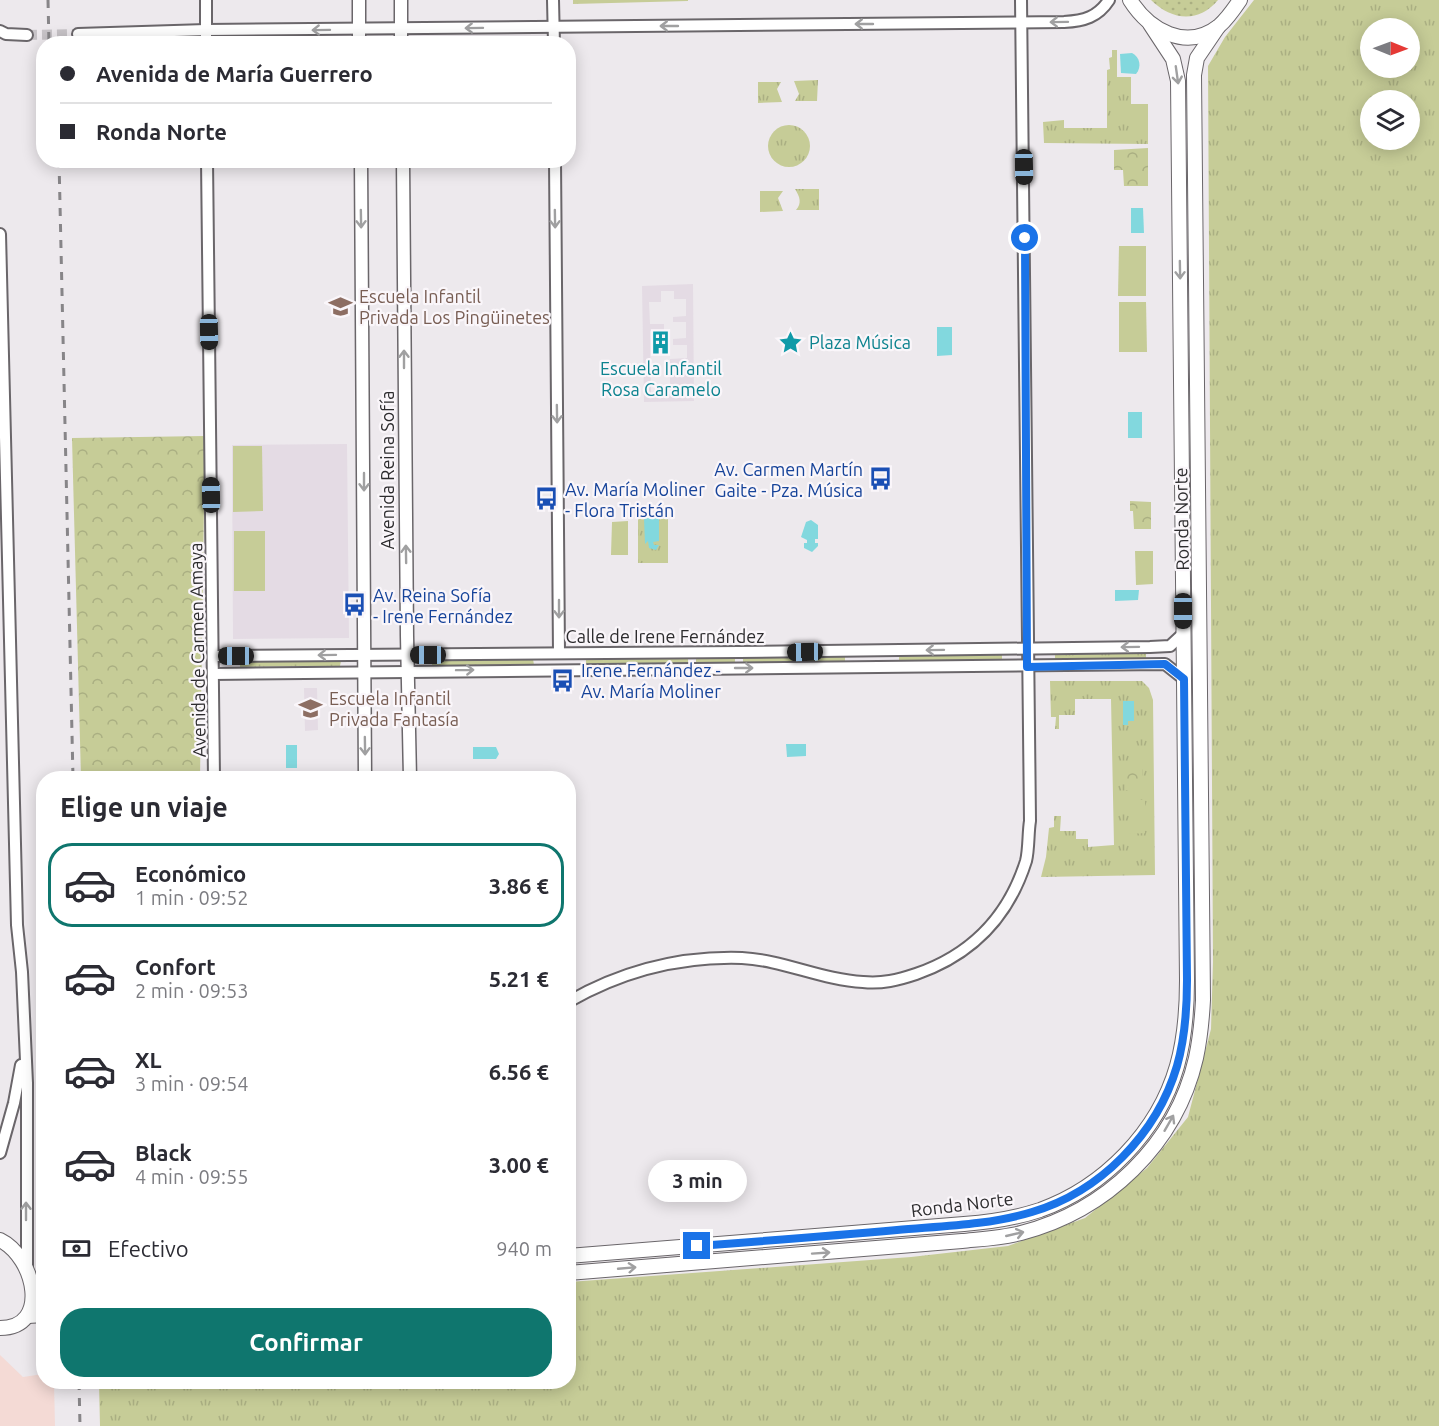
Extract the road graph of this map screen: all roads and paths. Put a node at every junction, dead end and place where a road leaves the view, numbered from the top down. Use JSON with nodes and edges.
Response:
{"nodes":[{"id":1,"x":206,"y":0,"type":"edge"},
{"id":2,"x":359,"y":0,"type":"edge"},
{"id":3,"x":401,"y":0,"type":"edge"},
{"id":4,"x":553,"y":0,"type":"edge"},
{"id":5,"x":1022,"y":0,"type":"edge"},
{"id":6,"x":1109,"y":0,"type":"edge"},
{"id":7,"x":1131,"y":0,"type":"edge"},
{"id":8,"x":1240,"y":0,"type":"edge"},
{"id":9,"x":1022,"y":23,"type":"junction"},
{"id":10,"x":1150,"y":24,"type":"junction"},
{"id":11,"x":553,"y":27,"type":"junction"},
{"id":12,"x":1218,"y":27,"type":"junction"},
{"id":13,"x":359,"y":29,"type":"junction"},
{"id":14,"x":401,"y":29,"type":"junction"},
{"id":15,"x":206,"y":30,"type":"junction"},
{"id":16,"x":0,"y":31,"type":"edge"},
{"id":17,"x":78,"y":34,"type":"tunnel mouth"},
{"id":18,"x":27,"y":35,"type":"tunnel mouth"},
{"id":19,"x":206,"y":36,"type":"edge"},
{"id":20,"x":359,"y":36,"type":"edge"},
{"id":21,"x":401,"y":36,"type":"edge"},
{"id":22,"x":554,"y":36,"type":"edge"},
{"id":23,"x":207,"y":168,"type":"edge"},
{"id":24,"x":361,"y":168,"type":"edge"},
{"id":25,"x":403,"y":168,"type":"edge"},
{"id":26,"x":555,"y":168,"type":"edge"},
{"id":27,"x":0,"y":234,"type":"edge"},
{"id":28,"x":1183,"y":634,"type":"junction"},
{"id":29,"x":1027,"y":649,"type":"junction"},
{"id":30,"x":559,"y":653,"type":"junction"},
{"id":31,"x":364,"y":655,"type":"junction"},
{"id":32,"x":407,"y":655,"type":"junction"},
{"id":33,"x":213,"y":656,"type":"junction"},
{"id":34,"x":1027,"y":667,"type":"junction"},
{"id":35,"x":364,"y":671,"type":"junction"},
{"id":36,"x":409,"y":671,"type":"junction"},
{"id":37,"x":213,"y":674,"type":"junction"},
{"id":38,"x":1184,"y":679,"type":"junction"},
{"id":39,"x":214,"y":771,"type":"edge"},
{"id":40,"x":365,"y":771,"type":"edge"},
{"id":41,"x":410,"y":771,"type":"edge"},
{"id":42,"x":576,"y":998,"type":"edge"},
{"id":43,"x":24,"y":1044,"type":"junction"},
{"id":44,"x":0,"y":1153,"type":"edge"},
{"id":45,"x":0,"y":1240,"type":"edge"},
{"id":46,"x":576,"y":1255,"type":"edge"},
{"id":47,"x":576,"y":1272,"type":"edge"},
{"id":48,"x":28,"y":1274,"type":"junction"},
{"id":49,"x":36,"y":1282,"type":"edge"},
{"id":50,"x":28,"y":1316,"type":"junction"},
{"id":51,"x":36,"y":1316,"type":"edge"},
{"id":52,"x":0,"y":1329,"type":"edge"}],
"edges":[{"from":1,"to":15,"type":"street"},
{"from":2,"to":13,"type":"main road"},
{"from":3,"to":14,"type":"main road"},
{"from":4,"to":11,"type":"street"},
{"from":5,"to":9,"type":"street"},
{"from":6,"to":9,"type":"street","one_way":true},
{"from":7,"to":10,"type":"main road","name":"Ronda Norte"},
{"from":8,"to":12,"type":"main road","name":"Ronda Norte"},
{"from":9,"to":11,"type":"street","one_way":true},
{"from":9,"to":29,"type":"street"},
{"from":10,"to":12,"type":"main road","name":"Ronda Norte"},
{"from":10,"to":28,"type":"main road","name":"Ronda Norte","one_way":true},
{"from":11,"to":14,"type":"street","one_way":true},
{"from":11,"to":22,"type":"street"},
{"from":47,"to":12,"type":"main road","name":"Ronda Norte","one_way":true},
{"from":13,"to":14,"type":"street"},
{"from":13,"to":15,"type":"street","one_way":true},
{"from":13,"to":20,"type":"main road"},
{"from":14,"to":21,"type":"main road"},
{"from":15,"to":17,"type":"street"},
{"from":15,"to":19,"type":"street"},
{"from":16,"to":18,"type":"street"},
{"from":23,"to":33,"type":"street","name":"Avenida de Carmen Amaya"},
{"from":24,"to":31,"type":"main road","name":"Avenida Reina Sofía","one_way":true},
{"from":32,"to":25,"type":"main road","name":"Avenida Reina Sofía","one_way":true},
{"from":26,"to":30,"type":"street","one_way":true},
{"from":27,"to":43,"type":"street"},
{"from":28,"to":29,"type":"street","name":"Calle de Irene Fernández","one_way":true},
{"from":28,"to":38,"type":"main road","name":"Ronda Norte"},
{"from":29,"to":30,"type":"street","name":"Calle de Irene Fernández","one_way":true},
{"from":29,"to":34,"type":"street"},
{"from":30,"to":32,"type":"street","name":"Calle de Irene Fernández"},
{"from":31,"to":32,"type":"street","name":"Calle de Irene Fernández"},
{"from":31,"to":33,"type":"street","name":"Calle de Irene Fernández","one_way":true},
{"from":31,"to":35,"type":"main road","name":"Avenida Reina Sofía"},
{"from":32,"to":36,"type":"main road","name":"Avenida Reina Sofía"},
{"from":33,"to":37,"type":"street","name":"Avenida de Carmen Amaya"},
{"from":36,"to":34,"type":"street","name":"Calle de Irene Fernández","one_way":true},
{"from":34,"to":38,"type":"street","name":"Calle de Irene Fernández"},
{"from":34,"to":42,"type":"street"},
{"from":35,"to":36,"type":"street","name":"Calle de Irene Fernández"},
{"from":35,"to":37,"type":"street","name":"Calle de Irene Fernández"},
{"from":35,"to":40,"type":"main road","name":"Avenida Reina Sofía","one_way":true},
{"from":36,"to":41,"type":"main road","name":"Avenida Reina Sofía"},
{"from":37,"to":39,"type":"street","name":"Avenida de Carmen Amaya"},
{"from":38,"to":46,"type":"main road","name":"Ronda Norte"},
{"from":43,"to":44,"type":"street"},
{"from":48,"to":43,"type":"street","one_way":true},
{"from":45,"to":48,"type":"main road"},
{"from":48,"to":49,"type":"main road"},
{"from":48,"to":50,"type":"main road"},
{"from":50,"to":51,"type":"main road"},
{"from":50,"to":52,"type":"main road"}]}
